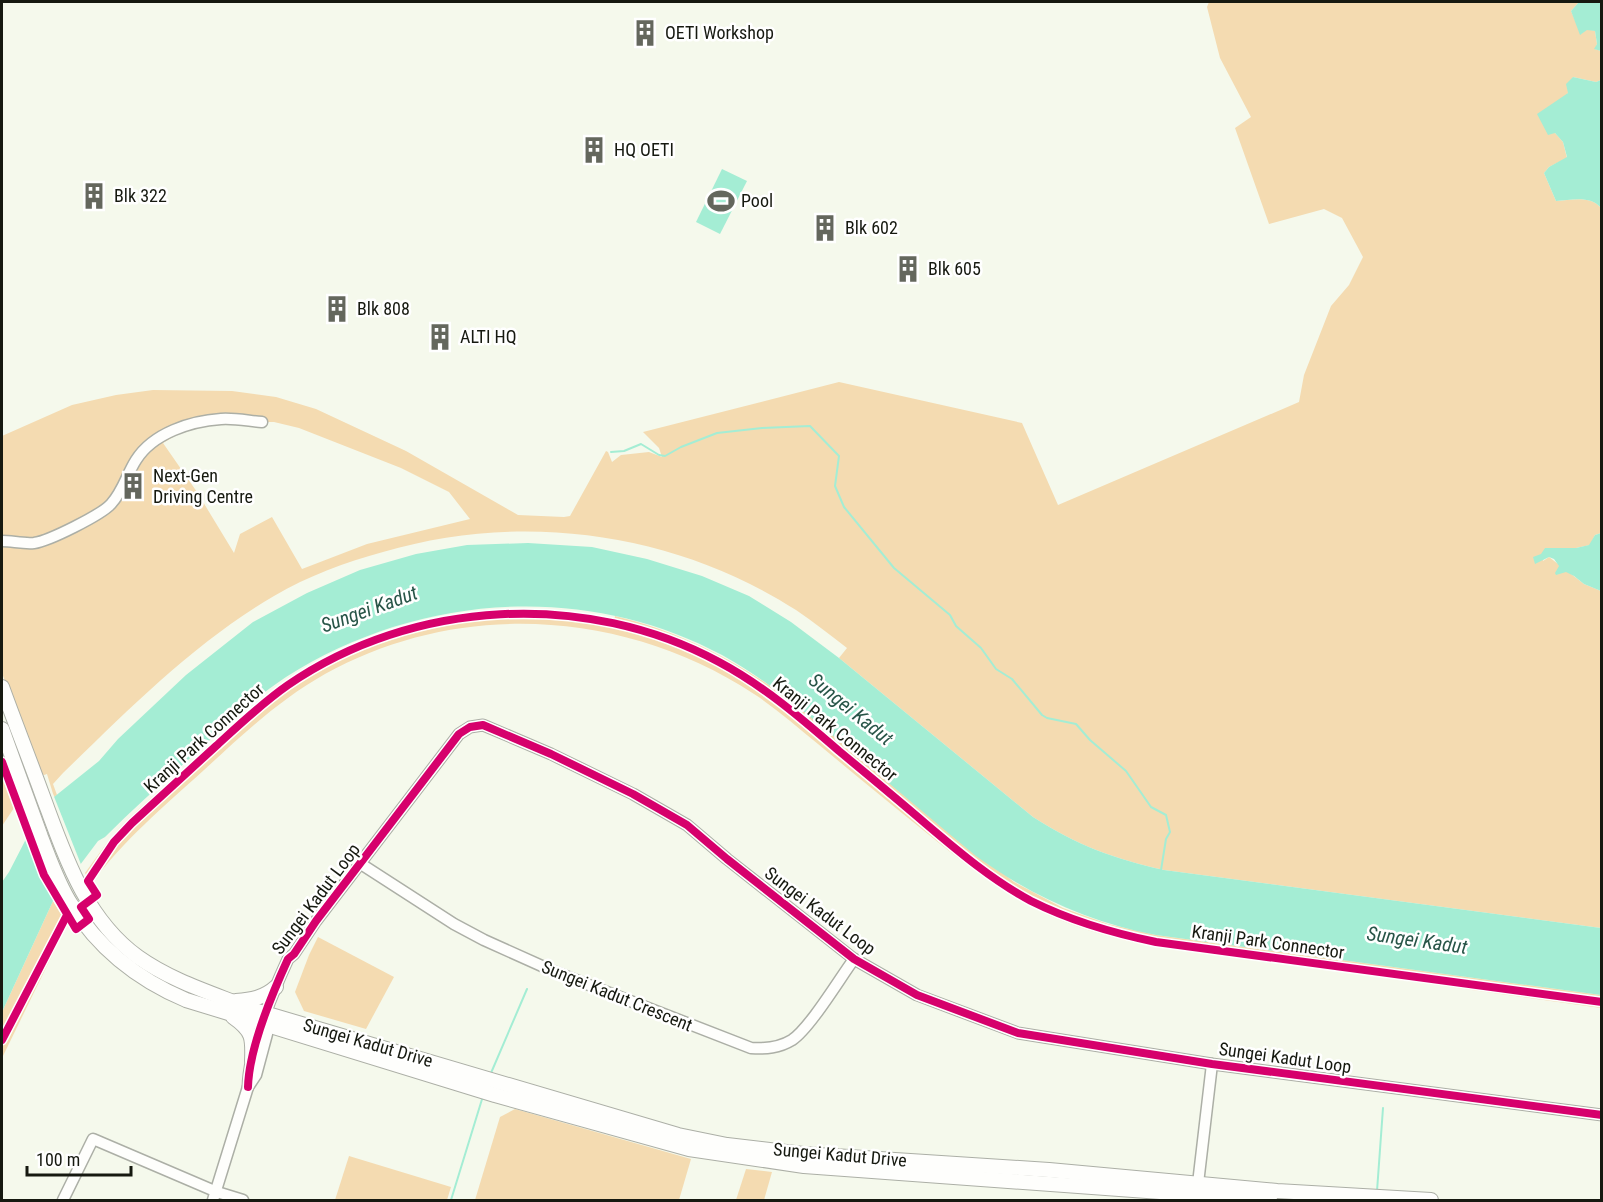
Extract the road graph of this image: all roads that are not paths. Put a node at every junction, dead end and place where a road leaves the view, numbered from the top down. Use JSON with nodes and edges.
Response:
{"nodes":[{"id":1,"x":262,"y":422,"type":"dead end"},
{"id":2,"x":2,"y":541,"type":"edge"},
{"id":3,"x":2,"y":687,"type":"edge"},
{"id":4,"x":2,"y":729,"type":"edge"},
{"id":5,"x":361,"y":864,"type":"junction"},
{"id":6,"x":294,"y":954,"type":"junction"},
{"id":7,"x":854,"y":959,"type":"junction"},
{"id":8,"x":276,"y":987,"type":"junction"},
{"id":9,"x":230,"y":1007,"type":"junction"},
{"id":10,"x":268,"y":1019,"type":"junction"},
{"id":11,"x":349,"y":1037,"type":"junction"},
{"id":12,"x":358,"y":1054,"type":"junction"},
{"id":13,"x":252,"y":1061,"type":"junction"},
{"id":14,"x":1212,"y":1064,"type":"junction"},
{"id":15,"x":248,"y":1088,"type":"junction"},
{"id":16,"x":1602,"y":1115,"type":"edge"},
{"id":17,"x":1197,"y":1193,"type":"edge"},
{"id":18,"x":215,"y":1196,"type":"edge"},
{"id":19,"x":63,"y":1200,"type":"edge"},
{"id":20,"x":243,"y":1200,"type":"edge"},
{"id":21,"x":1270,"y":1200,"type":"edge"},
{"id":22,"x":1431,"y":1200,"type":"edge"}],
"edges":[{"from":1,"to":2,"type":"street"},
{"from":3,"to":9,"type":"main road"},
{"from":4,"to":9,"type":"main road"},
{"from":5,"to":6,"type":"street","name":"Sungei Kadut Loop"},
{"from":5,"to":7,"type":"street","name":"Sungei Kadut Crescent"},
{"from":5,"to":7,"type":"street","name":"Sungei Kadut Loop"},
{"from":6,"to":8,"type":"street","name":"Sungei Kadut Loop"},
{"from":6,"to":10,"type":"street","name":"Sungei Kadut Loop"},
{"from":7,"to":14,"type":"street","name":"Sungei Kadut Loop"},
{"from":8,"to":9,"type":"main road"},
{"from":8,"to":10,"type":"street","name":"Sungei Kadut Loop"},
{"from":9,"to":10,"type":"main road"},
{"from":9,"to":13,"type":"main road"},
{"from":10,"to":11,"type":"main road","name":"Sungei Kadut Drive"},
{"from":10,"to":12,"type":"main road","name":"Sungei Kadut Drive"},
{"from":10,"to":13,"type":"street"},
{"from":10,"to":15,"type":"street"},
{"from":11,"to":12,"type":"main road"},
{"from":11,"to":17,"type":"main road","name":"Sungei Kadut Drive"},
{"from":12,"to":17,"type":"main road","name":"Sungei Kadut Drive"},
{"from":13,"to":15,"type":"street"},
{"from":14,"to":16,"type":"street","name":"Sungei Kadut Loop"},
{"from":14,"to":17,"type":"street"},
{"from":15,"to":18,"type":"street"},
{"from":17,"to":21,"type":"main road","name":"Sungei Kadut Drive"},
{"from":17,"to":22,"type":"main road","name":"Sungei Kadut Drive"},
{"from":18,"to":19,"type":"street"},
{"from":18,"to":20,"type":"street"}]}
